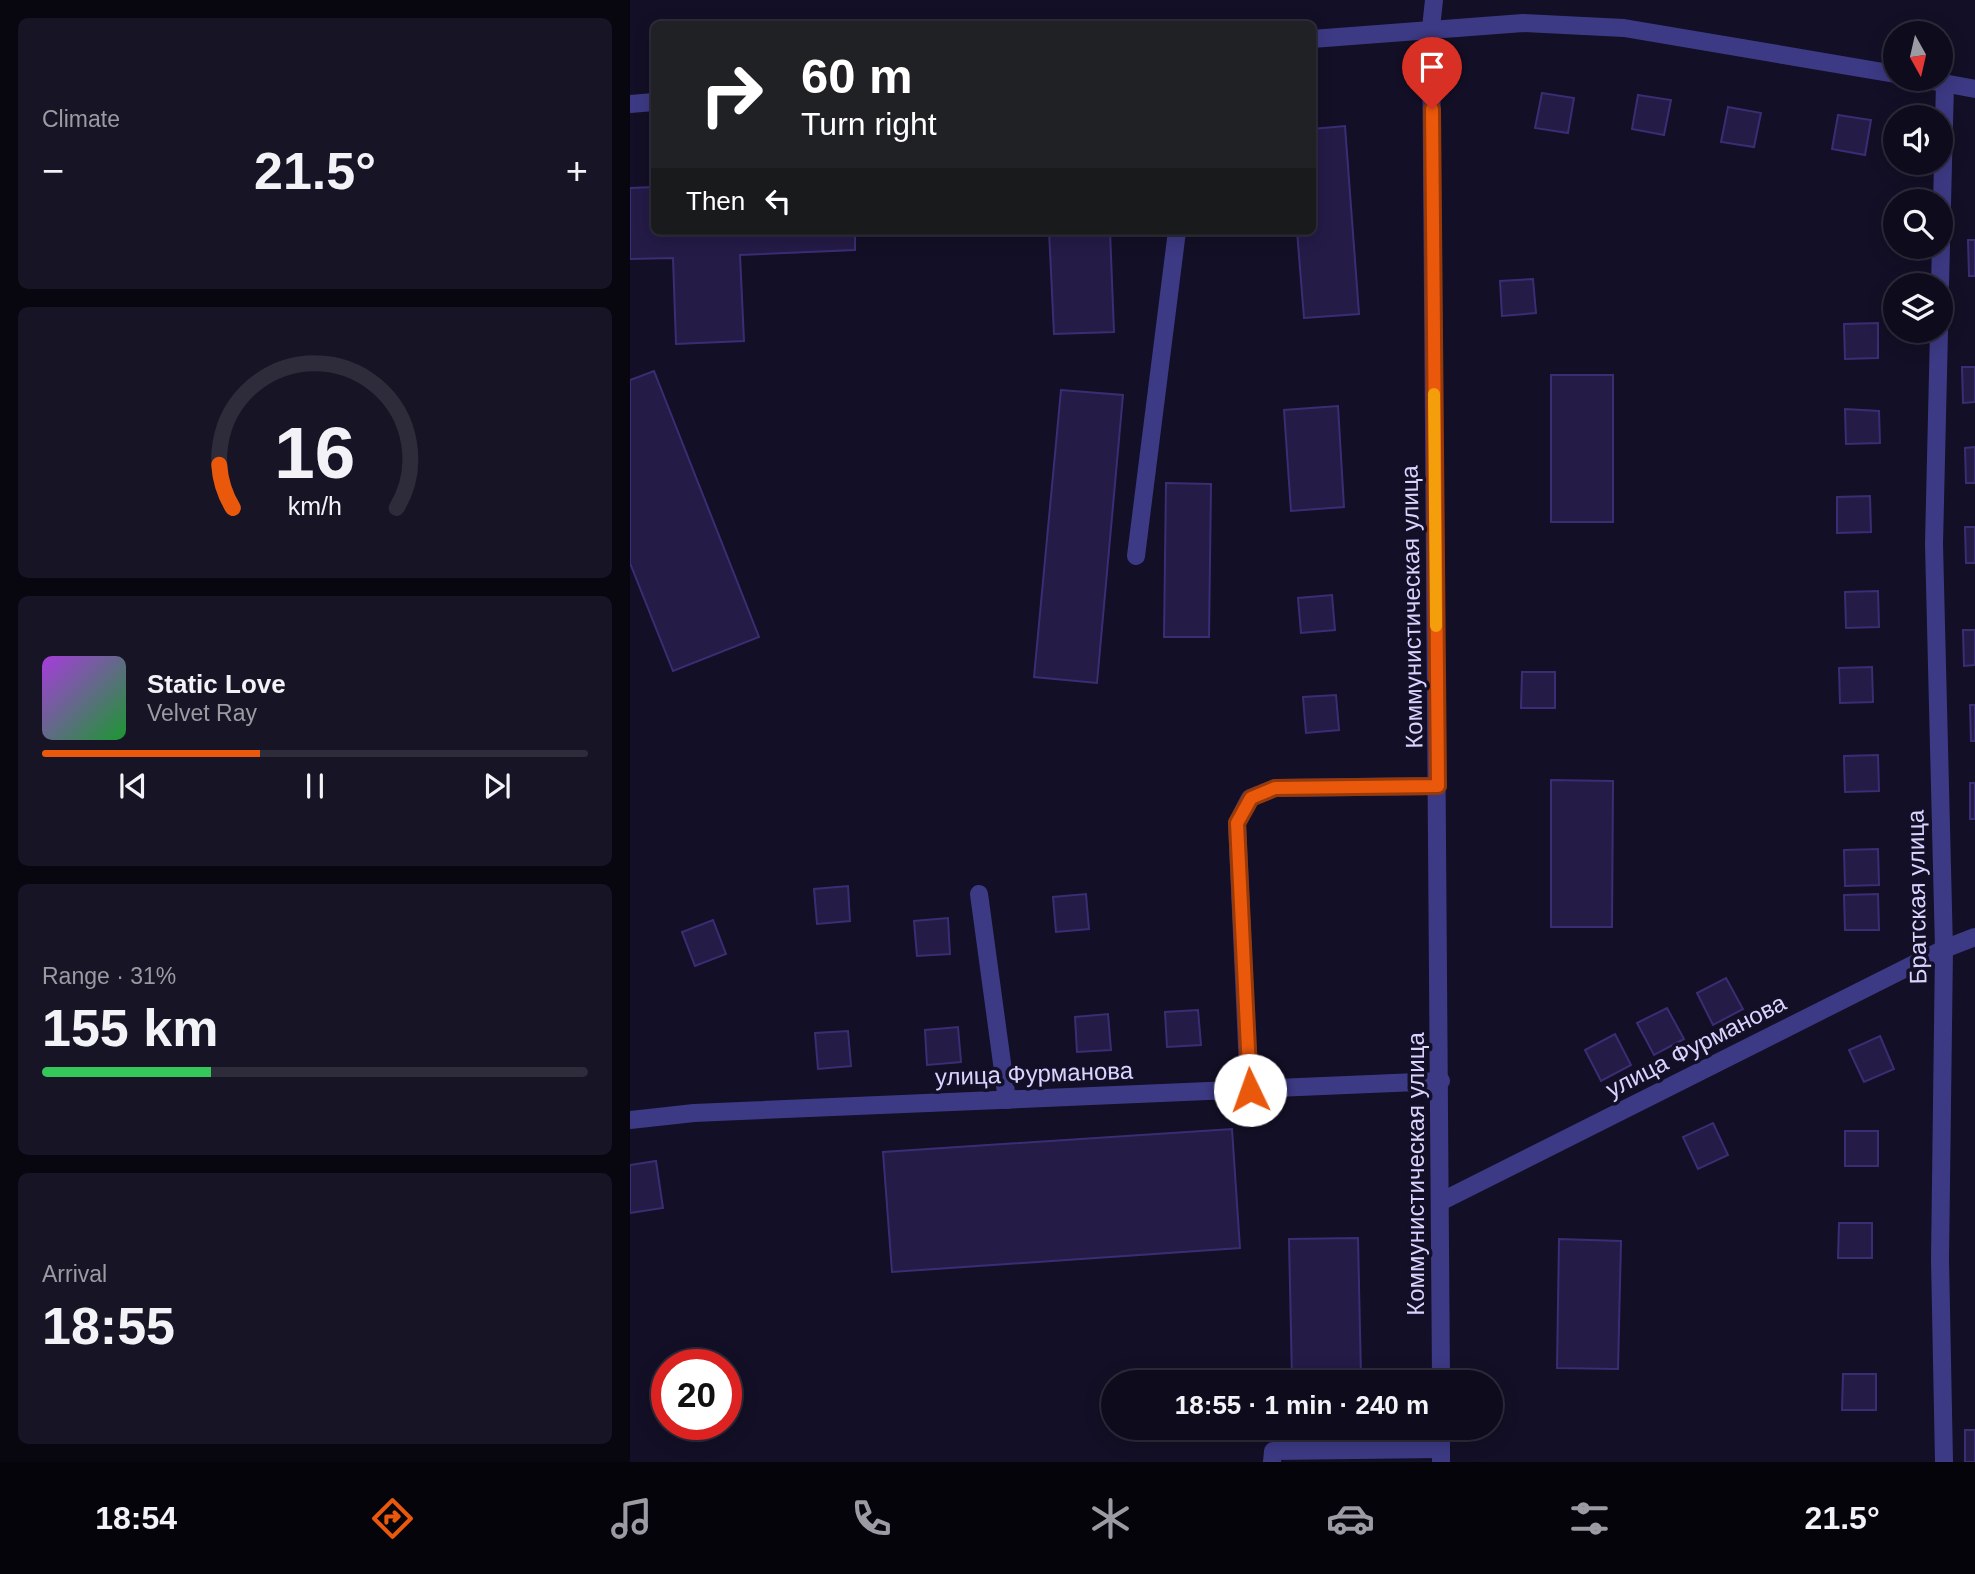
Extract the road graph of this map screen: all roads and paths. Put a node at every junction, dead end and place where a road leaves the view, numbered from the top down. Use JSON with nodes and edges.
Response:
{"nodes":[{"id":1,"x":1434,"y":0,"type":"edge"},
{"id":2,"x":1431,"y":28,"type":"junction"},
{"id":3,"x":1316,"y":39,"type":"edge"},
{"id":4,"x":1883,"y":72,"type":"edge"},
{"id":5,"x":1953,"y":85,"type":"edge"},
{"id":6,"x":1975,"y":89,"type":"edge"},
{"id":7,"x":1945,"y":91,"type":"edge"},
{"id":8,"x":651,"y":102,"type":"edge"},
{"id":9,"x":630,"y":104,"type":"edge"},
{"id":10,"x":1176,"y":235,"type":"edge"},
{"id":11,"x":1940,"y":273,"type":"edge"},
{"id":12,"x":1939,"y":343,"type":"edge"},
{"id":13,"x":1136,"y":556,"type":"dead end"},
{"id":14,"x":1438,"y":786,"type":"junction"},
{"id":15,"x":979,"y":894,"type":"dead end"},
{"id":16,"x":1975,"y":937,"type":"edge"},
{"id":17,"x":1944,"y":949,"type":"junction"},
{"id":18,"x":1441,"y":1081,"type":"junction"},
{"id":19,"x":1250,"y":1090,"type":"junction"},
{"id":20,"x":1007,"y":1100,"type":"junction"},
{"id":21,"x":630,"y":1120,"type":"edge"},
{"id":22,"x":1440,"y":1202,"type":"junction"},
{"id":23,"x":1441,"y":1370,"type":"edge"},
{"id":24,"x":1441,"y":1455,"type":"edge"},
{"id":25,"x":1272,"y":1462,"type":"edge"},
{"id":26,"x":1944,"y":1462,"type":"edge"}],
"edges":[{"from":1,"to":2,"type":"street","name":"Коммунистическая улица"},
{"from":2,"to":3,"type":"street"},
{"from":2,"to":4,"type":"street"},
{"from":2,"to":14,"type":"street","name":"Коммунистическая улица"},
{"from":5,"to":6,"type":"street"},
{"from":7,"to":11,"type":"street"},
{"from":8,"to":9,"type":"street"},
{"from":10,"to":13,"type":"street"},
{"from":12,"to":17,"type":"street","name":"Братская улица"},
{"from":14,"to":18,"type":"street","name":"Коммунистическая улица"},
{"from":14,"to":19,"type":"street"},
{"from":15,"to":20,"type":"street"},
{"from":16,"to":17,"type":"street","name":"улица Фурманова"},
{"from":17,"to":22,"type":"street","name":"улица Фурманова"},
{"from":17,"to":26,"type":"street","name":"Братская улица"},
{"from":18,"to":19,"type":"street","name":"улица Фурманова"},
{"from":18,"to":22,"type":"street","name":"Коммунистическая улица"},
{"from":19,"to":20,"type":"street","name":"улица Фурманова"},
{"from":20,"to":21,"type":"street","name":"улица Фурманова"},
{"from":22,"to":23,"type":"street","name":"Коммунистическая улица"},
{"from":24,"to":25,"type":"street"}]}
